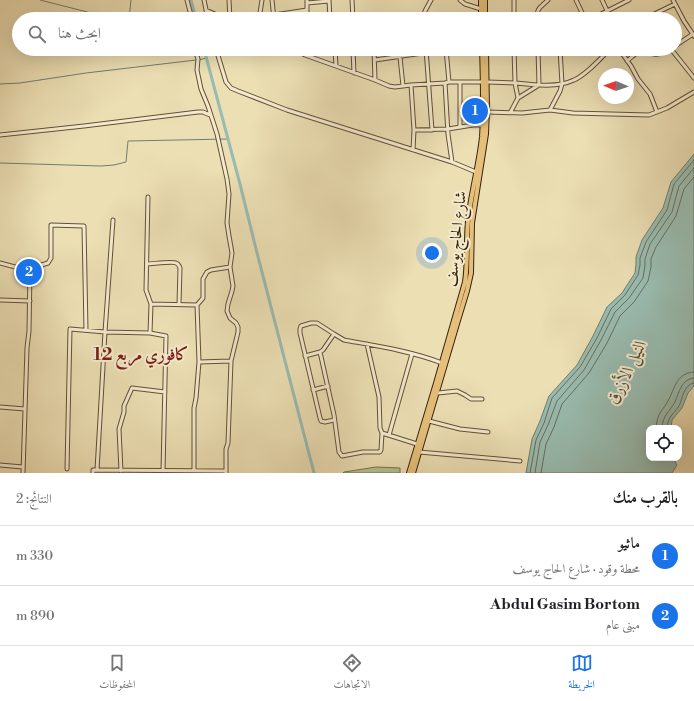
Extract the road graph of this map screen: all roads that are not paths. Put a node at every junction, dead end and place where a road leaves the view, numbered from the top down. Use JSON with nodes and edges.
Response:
{"nodes":[{"id":1,"x":187,"y":0,"type":"edge"},
{"id":2,"x":204,"y":0,"type":"edge"},
{"id":3,"x":229,"y":0,"type":"edge"},
{"id":4,"x":262,"y":0,"type":"edge"},
{"id":5,"x":272,"y":0,"type":"edge"},
{"id":6,"x":329,"y":0,"type":"edge"},
{"id":7,"x":352,"y":0,"type":"edge"},
{"id":8,"x":431,"y":0,"type":"edge"},
{"id":9,"x":460,"y":0,"type":"edge"},
{"id":10,"x":481,"y":0,"type":"edge"},
{"id":11,"x":485,"y":0,"type":"edge"},
{"id":12,"x":514,"y":0,"type":"edge"},
{"id":13,"x":548,"y":0,"type":"edge"},
{"id":14,"x":576,"y":0,"type":"edge"},
{"id":15,"x":602,"y":0,"type":"edge"},
{"id":16,"x":628,"y":0,"type":"edge"},
{"id":17,"x":673,"y":0,"type":"edge"},
{"id":18,"x":307,"y":2,"type":"edge"},
{"id":19,"x":675,"y":4,"type":"junction"},
{"id":20,"x":481,"y":9,"type":"joint"},
{"id":21,"x":206,"y":10,"type":"joint"},
{"id":22,"x":307,"y":10,"type":"joint"},
{"id":23,"x":607,"y":11,"type":"joint"},
{"id":24,"x":190,"y":12,"type":"edge"},
{"id":25,"x":210,"y":12,"type":"edge"},
{"id":26,"x":230,"y":12,"type":"edge"},
{"id":27,"x":260,"y":12,"type":"edge"},
{"id":28,"x":274,"y":12,"type":"edge"},
{"id":29,"x":294,"y":12,"type":"edge"},
{"id":30,"x":330,"y":12,"type":"edge"},
{"id":31,"x":353,"y":12,"type":"edge"},
{"id":32,"x":424,"y":12,"type":"edge"},
{"id":33,"x":486,"y":12,"type":"edge"},
{"id":34,"x":514,"y":12,"type":"edge"},
{"id":35,"x":538,"y":12,"type":"edge"},
{"id":36,"x":582,"y":12,"type":"edge"},
{"id":37,"x":660,"y":12,"type":"edge"},
{"id":38,"x":679,"y":12,"type":"edge"},
{"id":39,"x":682,"y":17,"type":"edge"},
{"id":40,"x":693,"y":35,"type":"edge"},
{"id":41,"x":682,"y":42,"type":"edge"},
{"id":42,"x":197,"y":56,"type":"edge"},
{"id":43,"x":218,"y":56,"type":"edge"},
{"id":44,"x":308,"y":56,"type":"edge"},
{"id":45,"x":335,"y":56,"type":"edge"},
{"id":46,"x":353,"y":56,"type":"edge"},
{"id":47,"x":375,"y":56,"type":"edge"},
{"id":48,"x":404,"y":56,"type":"edge"},
{"id":49,"x":426,"y":56,"type":"edge"},
{"id":50,"x":448,"y":56,"type":"edge"},
{"id":51,"x":483,"y":56,"type":"edge"},
{"id":52,"x":486,"y":56,"type":"edge"},
{"id":53,"x":514,"y":56,"type":"edge"},
{"id":54,"x":538,"y":56,"type":"edge"},
{"id":55,"x":560,"y":56,"type":"edge"},
{"id":56,"x":603,"y":56,"type":"edge"},
{"id":57,"x":624,"y":56,"type":"edge"},
{"id":58,"x":634,"y":56,"type":"edge"},
{"id":59,"x":676,"y":56,"type":"edge"},
{"id":60,"x":400,"y":57,"type":"junction"},
{"id":61,"x":375,"y":60,"type":"junction"},
{"id":62,"x":627,"y":61,"type":"junction"},
{"id":63,"x":336,"y":66,"type":"junction"},
{"id":64,"x":354,"y":73,"type":"junction"},
{"id":65,"x":694,"y":78,"type":"edge"},
{"id":66,"x":375,"y":80,"type":"junction"},
{"id":67,"x":449,"y":82,"type":"junction"},
{"id":68,"x":485,"y":82,"type":"junction"},
{"id":69,"x":445,"y":83,"type":"junction"},
{"id":70,"x":460,"y":83,"type":"junction"},
{"id":71,"x":515,"y":83,"type":"junction"},
{"id":72,"x":428,"y":84,"type":"junction"},
{"id":73,"x":562,"y":84,"type":"junction"},
{"id":74,"x":411,"y":85,"type":"junction"},
{"id":75,"x":539,"y":85,"type":"junction"},
{"id":76,"x":403,"y":86,"type":"junction"},
{"id":77,"x":694,"y":92,"type":"edge"},
{"id":78,"x":518,"y":98,"type":"junction"},
{"id":79,"x":550,"y":110,"type":"junction"},
{"id":80,"x":487,"y":112,"type":"junction"},
{"id":81,"x":657,"y":112,"type":"junction"},
{"id":82,"x":510,"y":113,"type":"junction"},
{"id":83,"x":211,"y":115,"type":"junction"},
{"id":84,"x":483,"y":125,"type":"junction"},
{"id":85,"x":460,"y":126,"type":"junction"},
{"id":86,"x":448,"y":129,"type":"junction"},
{"id":87,"x":414,"y":130,"type":"junction"},
{"id":88,"x":432,"y":130,"type":"junction"},
{"id":89,"x":0,"y":135,"type":"edge"},
{"id":90,"x":414,"y":150,"type":"junction"},
{"id":91,"x":452,"y":162,"type":"junction"},
{"id":92,"x":476,"y":172,"type":"junction"},
{"id":93,"x":148,"y":197,"type":"dead end"},
{"id":94,"x":114,"y":220,"type":"dead end"},
{"id":95,"x":0,"y":263,"type":"edge"},
{"id":96,"x":147,"y":264,"type":"junction"},
{"id":97,"x":230,"y":267,"type":"junction"},
{"id":98,"x":30,"y":271,"type":"junction"},
{"id":99,"x":0,"y":300,"type":"edge"},
{"id":100,"x":30,"y":301,"type":"junction"},
{"id":101,"x":151,"y":304,"type":"junction"},
{"id":102,"x":179,"y":304,"type":"junction"},
{"id":103,"x":197,"y":305,"type":"junction"},
{"id":104,"x":86,"y":330,"type":"junction"},
{"id":105,"x":105,"y":332,"type":"junction"},
{"id":106,"x":150,"y":333,"type":"junction"},
{"id":107,"x":334,"y":334,"type":"junction"},
{"id":108,"x":367,"y":344,"type":"junction"},
{"id":109,"x":320,"y":352,"type":"junction"},
{"id":110,"x":412,"y":354,"type":"junction"},
{"id":111,"x":305,"y":356,"type":"junction"},
{"id":112,"x":231,"y":361,"type":"junction"},
{"id":113,"x":198,"y":362,"type":"junction"},
{"id":114,"x":442,"y":363,"type":"junction"},
{"id":115,"x":328,"y":386,"type":"junction"},
{"id":116,"x":313,"y":390,"type":"junction"},
{"id":117,"x":165,"y":392,"type":"junction"},
{"id":118,"x":438,"y":393,"type":"junction"},
{"id":119,"x":482,"y":399,"type":"dead end"},
{"id":120,"x":0,"y":407,"type":"edge"},
{"id":121,"x":25,"y":408,"type":"junction"},
{"id":122,"x":334,"y":420,"type":"junction"},
{"id":123,"x":429,"y":421,"type":"junction"},
{"id":124,"x":488,"y":432,"type":"dead end"},
{"id":125,"x":382,"y":433,"type":"junction"},
{"id":126,"x":388,"y":435,"type":"junction"},
{"id":127,"x":417,"y":444,"type":"junction"},
{"id":128,"x":419,"y":452,"type":"junction"},
{"id":129,"x":520,"y":461,"type":"dead end"},
{"id":130,"x":0,"y":465,"type":"edge"},
{"id":131,"x":23,"y":467,"type":"junction"},
{"id":132,"x":67,"y":469,"type":"dead end"},
{"id":133,"x":97,"y":470,"type":"junction"},
{"id":134,"x":121,"y":470,"type":"junction"},
{"id":135,"x":163,"y":471,"type":"junction"},
{"id":136,"x":194,"y":471,"type":"junction"},
{"id":137,"x":133,"y":472,"type":"edge"},
{"id":138,"x":226,"y":472,"type":"edge"},
{"id":139,"x":23,"y":473,"type":"edge"},
{"id":140,"x":93,"y":473,"type":"edge"},
{"id":141,"x":409,"y":473,"type":"edge"},
{"id":142,"x":413,"y":473,"type":"edge"}],
"edges":[{"from":1,"to":24,"type":"street"},
{"from":2,"to":21,"type":"street"},
{"from":3,"to":26,"type":"street"},
{"from":4,"to":27,"type":"street"},
{"from":5,"to":28,"type":"street"},
{"from":6,"to":18,"type":"street"},
{"from":6,"to":30,"type":"street"},
{"from":7,"to":31,"type":"street"},
{"from":8,"to":32,"type":"street"},
{"from":9,"to":20,"type":"street"},
{"from":10,"to":20,"type":"main road"},
{"from":11,"to":33,"type":"main road"},
{"from":12,"to":34,"type":"street"},
{"from":13,"to":35,"type":"street"},
{"from":14,"to":36,"type":"street"},
{"from":15,"to":23,"type":"street"},
{"from":16,"to":23,"type":"street"},
{"from":17,"to":19,"type":"street"},
{"from":18,"to":22,"type":"street"},
{"from":19,"to":37,"type":"street"},
{"from":19,"to":38,"type":"street"},
{"from":21,"to":25,"type":"street"},
{"from":22,"to":29,"type":"street"},
{"from":39,"to":40,"type":"street"},
{"from":40,"to":41,"type":"street"},
{"from":42,"to":83,"type":"street"},
{"from":43,"to":90,"type":"street"},
{"from":44,"to":63,"type":"street"},
{"from":45,"to":63,"type":"street"},
{"from":46,"to":64,"type":"street"},
{"from":47,"to":61,"type":"street"},
{"from":48,"to":60,"type":"street"},
{"from":49,"to":72,"type":"street"},
{"from":50,"to":67,"type":"street"},
{"from":51,"to":68,"type":"main road","name":"شارع الحاج يوسف"},
{"from":52,"to":68,"type":"main road","name":"شارع الحاج يوسف"},
{"from":53,"to":71,"type":"street"},
{"from":54,"to":75,"type":"street"},
{"from":55,"to":73,"type":"street"},
{"from":56,"to":73,"type":"street"},
{"from":57,"to":62,"type":"street"},
{"from":58,"to":62,"type":"street"},
{"from":59,"to":65,"type":"street"},
{"from":60,"to":61,"type":"street"},
{"from":60,"to":76,"type":"street"},
{"from":61,"to":66,"type":"street"},
{"from":62,"to":81,"type":"street"},
{"from":63,"to":64,"type":"street"},
{"from":64,"to":66,"type":"street"},
{"from":66,"to":76,"type":"street"},
{"from":67,"to":69,"type":"street"},
{"from":67,"to":70,"type":"street"},
{"from":68,"to":70,"type":"street"},
{"from":68,"to":71,"type":"street"},
{"from":68,"to":80,"type":"main road","name":"شارع الحاج يوسف"},
{"from":68,"to":84,"type":"main road","name":"شارع الحاج يوسف"},
{"from":69,"to":72,"type":"street"},
{"from":69,"to":86,"type":"street"},
{"from":70,"to":85,"type":"street"},
{"from":71,"to":75,"type":"street"},
{"from":71,"to":78,"type":"street"},
{"from":72,"to":74,"type":"street"},
{"from":72,"to":88,"type":"street"},
{"from":73,"to":75,"type":"street"},
{"from":73,"to":79,"type":"street"},
{"from":74,"to":76,"type":"street"},
{"from":74,"to":87,"type":"street"},
{"from":75,"to":78,"type":"street"},
{"from":77,"to":81,"type":"street"},
{"from":78,"to":82,"type":"street"},
{"from":79,"to":81,"type":"street"},
{"from":79,"to":82,"type":"street"},
{"from":80,"to":82,"type":"street"},
{"from":80,"to":118,"type":"main road","name":"شارع الحاج يوسف"},
{"from":83,"to":89,"type":"street"},
{"from":83,"to":97,"type":"street"},
{"from":84,"to":85,"type":"street"},
{"from":84,"to":92,"type":"main road","name":"شارع الحاج يوسف"},
{"from":85,"to":86,"type":"street"},
{"from":86,"to":88,"type":"street"},
{"from":86,"to":91,"type":"street"},
{"from":87,"to":88,"type":"street"},
{"from":87,"to":90,"type":"street"},
{"from":90,"to":91,"type":"street"},
{"from":91,"to":92,"type":"street"},
{"from":92,"to":114,"type":"main road","name":"شارع الحاج يوسف"},
{"from":93,"to":96,"type":"street"},
{"from":94,"to":105,"type":"street"},
{"from":95,"to":98,"type":"street"},
{"from":96,"to":101,"type":"street"},
{"from":96,"to":102,"type":"street"},
{"from":97,"to":103,"type":"street"},
{"from":97,"to":112,"type":"street"},
{"from":98,"to":100,"type":"street"},
{"from":98,"to":104,"type":"street"},
{"from":99,"to":100,"type":"street"},
{"from":100,"to":121,"type":"street"},
{"from":101,"to":102,"type":"street"},
{"from":101,"to":106,"type":"street"},
{"from":102,"to":103,"type":"street"},
{"from":103,"to":113,"type":"street"},
{"from":104,"to":105,"type":"street"},
{"from":104,"to":132,"type":"street"},
{"from":105,"to":106,"type":"street"},
{"from":105,"to":133,"type":"street"},
{"from":106,"to":117,"type":"street"},
{"from":107,"to":108,"type":"street"},
{"from":107,"to":109,"type":"street"},
{"from":107,"to":111,"type":"street"},
{"from":108,"to":110,"type":"street"},
{"from":108,"to":125,"type":"street"},
{"from":109,"to":111,"type":"street"},
{"from":109,"to":115,"type":"street"},
{"from":110,"to":114,"type":"street"},
{"from":110,"to":126,"type":"street"},
{"from":111,"to":116,"type":"street"},
{"from":112,"to":113,"type":"street"},
{"from":112,"to":138,"type":"street"},
{"from":113,"to":136,"type":"street"},
{"from":114,"to":127,"type":"main road","name":"شارع الحاج يوسف"},
{"from":115,"to":116,"type":"street"},
{"from":115,"to":122,"type":"street"},
{"from":116,"to":122,"type":"street"},
{"from":117,"to":134,"type":"street"},
{"from":117,"to":135,"type":"street"},
{"from":118,"to":119,"type":"street"},
{"from":118,"to":123,"type":"main road","name":"شارع الحاج يوسف"},
{"from":120,"to":121,"type":"street"},
{"from":121,"to":131,"type":"street"},
{"from":122,"to":125,"type":"street"},
{"from":123,"to":124,"type":"street"},
{"from":123,"to":128,"type":"main road","name":"شارع الحاج يوسف"},
{"from":125,"to":126,"type":"street"},
{"from":126,"to":127,"type":"street"},
{"from":127,"to":141,"type":"main road","name":"شارع الحاج يوسف"},
{"from":128,"to":129,"type":"street"},
{"from":128,"to":142,"type":"main road","name":"شارع الحاج يوسف"},
{"from":130,"to":131,"type":"street"},
{"from":131,"to":139,"type":"street"},
{"from":133,"to":134,"type":"street"},
{"from":133,"to":140,"type":"street"},
{"from":134,"to":137,"type":"street"},
{"from":135,"to":136,"type":"street"},
{"from":135,"to":137,"type":"street"},
{"from":136,"to":138,"type":"street"}]}
